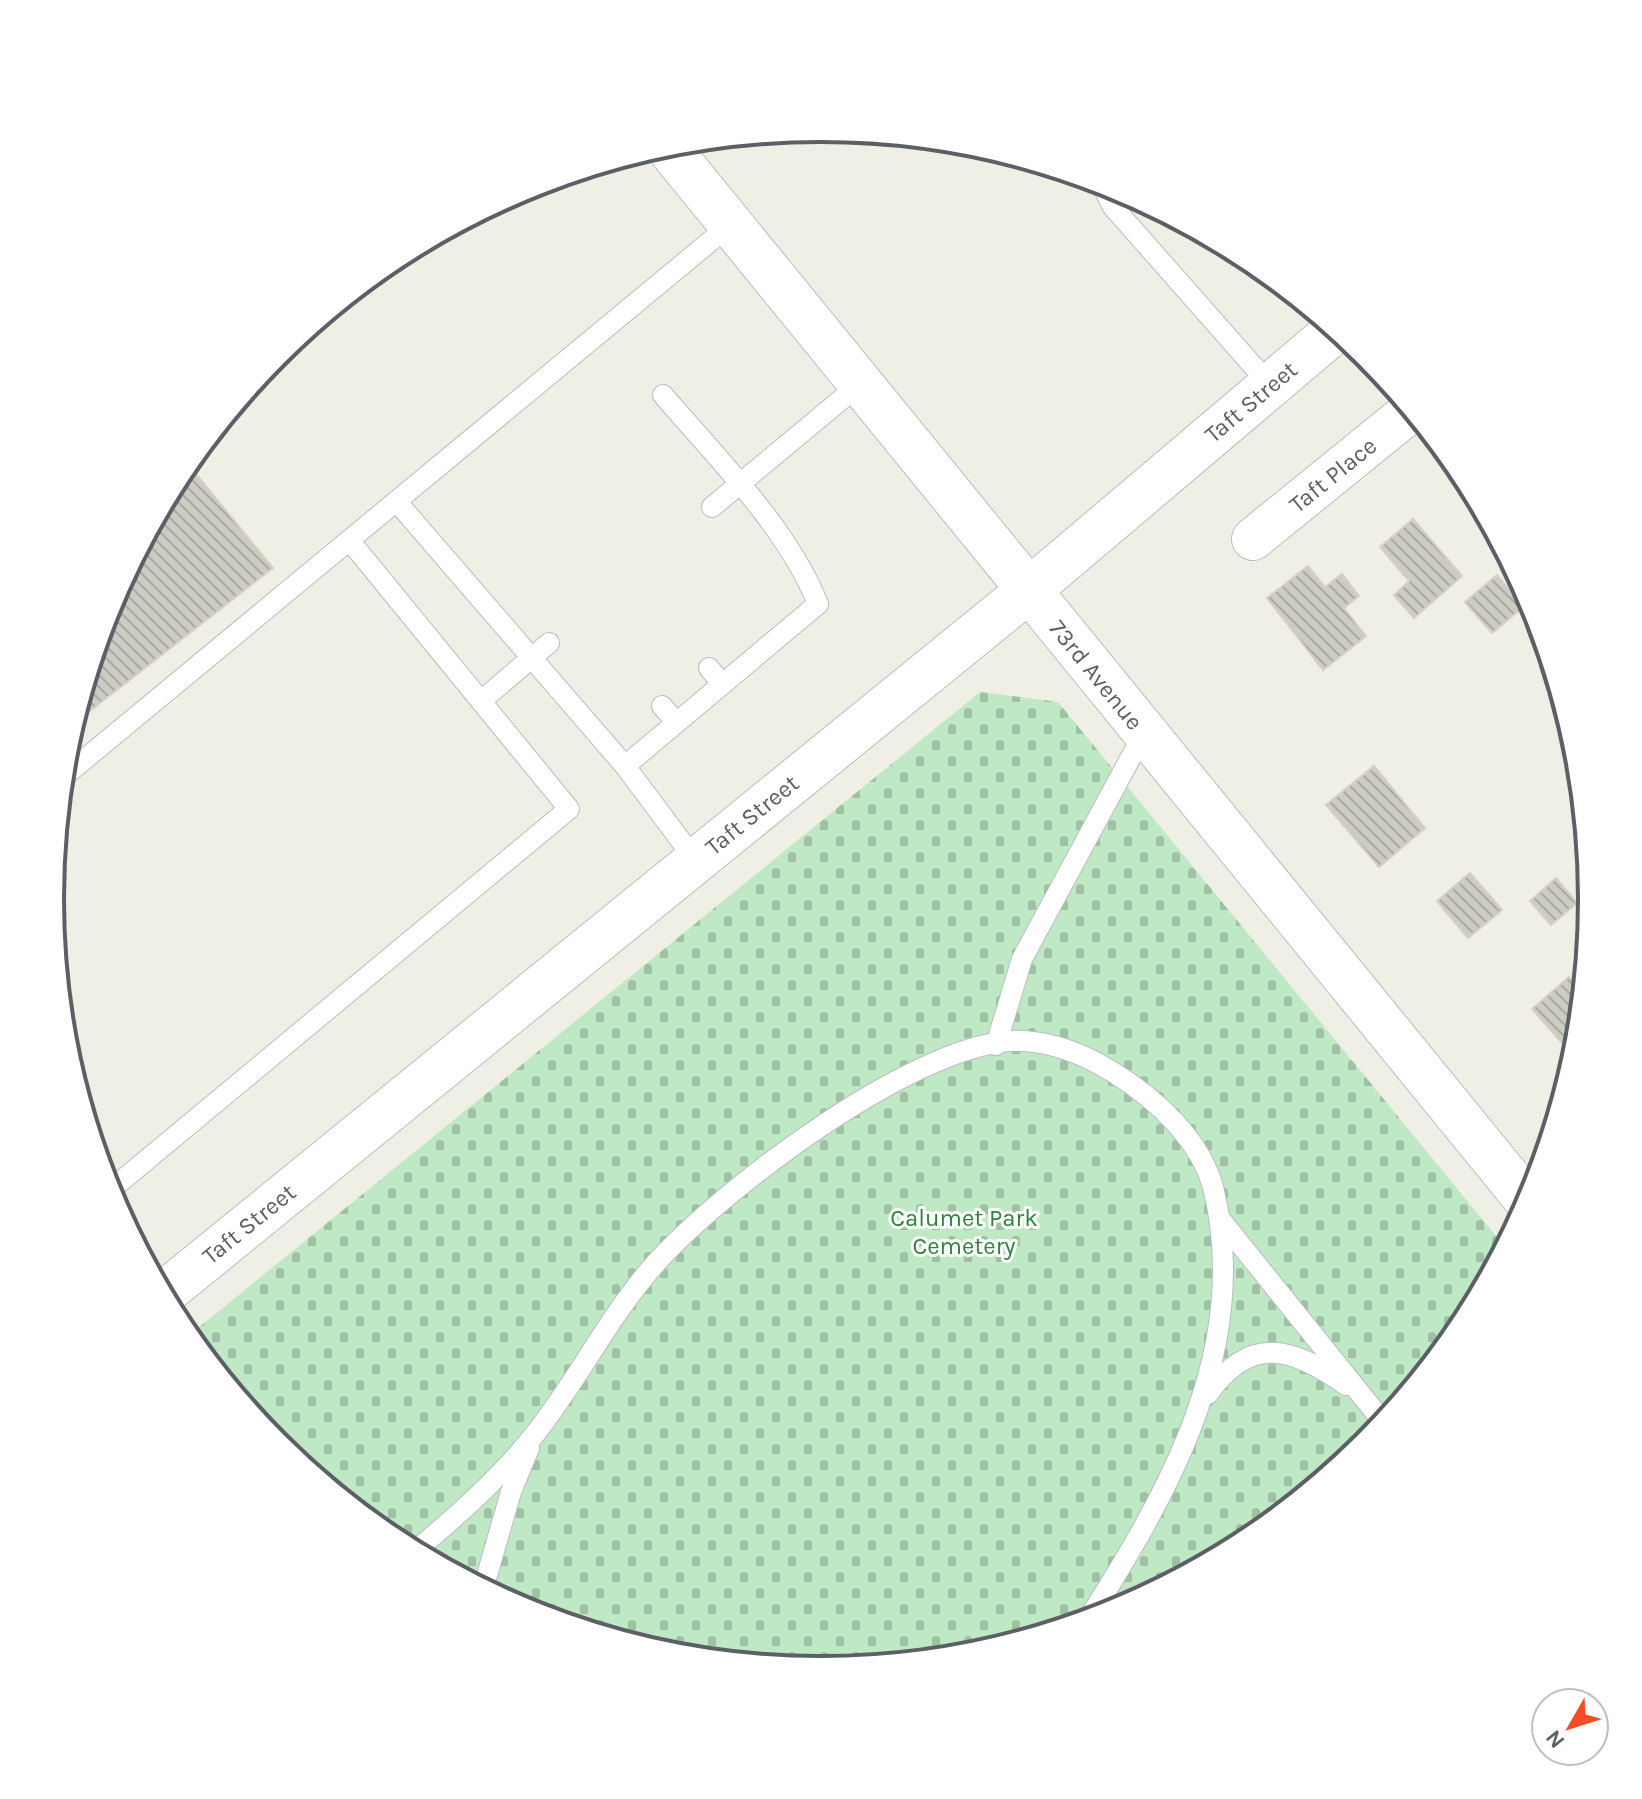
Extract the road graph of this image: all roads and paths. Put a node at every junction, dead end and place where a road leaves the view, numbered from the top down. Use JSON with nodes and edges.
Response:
{"nodes":[{"id":1,"x":675,"y":157,"type":"edge"},
{"id":2,"x":1109,"y":199,"type":"edge"},
{"id":3,"x":730,"y":225,"type":"junction"},
{"id":4,"x":1328,"y":337,"type":"edge"},
{"id":5,"x":860,"y":384,"type":"junction"},
{"id":6,"x":1270,"y":385,"type":"junction"},
{"id":7,"x":663,"y":395,"type":"dead end"},
{"id":8,"x":1404,"y":417,"type":"edge"},
{"id":9,"x":739,"y":484,"type":"junction"},
{"id":10,"x":397,"y":502,"type":"junction"},
{"id":11,"x":712,"y":507,"type":"dead end"},
{"id":12,"x":1253,"y":539,"type":"dead end"},
{"id":13,"x":350,"y":541,"type":"junction"},
{"id":14,"x":1028,"y":591,"type":"junction"},
{"id":15,"x":549,"y":643,"type":"dead end"},
{"id":16,"x":533,"y":658,"type":"junction"},
{"id":17,"x":481,"y":701,"type":"junction"},
{"id":18,"x":1144,"y":733,"type":"junction"},
{"id":19,"x":76,"y":766,"type":"edge"},
{"id":20,"x":625,"y":766,"type":"junction"},
{"id":21,"x":696,"y":861,"type":"junction"},
{"id":22,"x":996,"y":1045,"type":"junction"},
{"id":23,"x":119,"y":1182,"type":"edge"},
{"id":24,"x":1519,"y":1191,"type":"edge"},
{"id":25,"x":1220,"y":1219,"type":"junction"},
{"id":26,"x":171,"y":1288,"type":"edge"},
{"id":27,"x":1363,"y":1397,"type":"junction"},
{"id":28,"x":1201,"y":1404,"type":"junction"},
{"id":29,"x":1376,"y":1413,"type":"edge"},
{"id":30,"x":534,"y":1435,"type":"junction"},
{"id":31,"x":424,"y":1544,"type":"edge"},
{"id":32,"x":486,"y":1578,"type":"edge"},
{"id":33,"x":1097,"y":1604,"type":"edge"}],
"edges":[{"from":1,"to":3,"type":"main road","name":"73rd Avenue"},
{"from":2,"to":6,"type":"lane"},
{"from":3,"to":5,"type":"main road","name":"73rd Avenue"},
{"from":3,"to":10,"type":"lane"},
{"from":4,"to":6,"type":"main road","name":"Taft Street"},
{"from":5,"to":9,"type":"lane"},
{"from":5,"to":14,"type":"main road","name":"73rd Avenue"},
{"from":6,"to":14,"type":"main road","name":"Taft Street"},
{"from":7,"to":9,"type":"lane"},
{"from":8,"to":12,"type":"street","name":"Taft Place"},
{"from":9,"to":11,"type":"lane"},
{"from":9,"to":20,"type":"lane"},
{"from":10,"to":13,"type":"lane"},
{"from":10,"to":16,"type":"lane"},
{"from":13,"to":17,"type":"lane"},
{"from":13,"to":19,"type":"lane"},
{"from":14,"to":18,"type":"main road","name":"73rd Avenue"},
{"from":14,"to":21,"type":"main road","name":"Taft Street"},
{"from":15,"to":16,"type":"lane"},
{"from":16,"to":17,"type":"lane"},
{"from":16,"to":20,"type":"lane"},
{"from":17,"to":23,"type":"lane"},
{"from":18,"to":22,"type":"lane"},
{"from":18,"to":24,"type":"main road","name":"73rd Avenue"},
{"from":20,"to":21,"type":"lane"},
{"from":21,"to":26,"type":"main road","name":"Taft Street"},
{"from":22,"to":25,"type":"lane"},
{"from":22,"to":30,"type":"lane"},
{"from":25,"to":27,"type":"lane"},
{"from":25,"to":28,"type":"lane"},
{"from":27,"to":28,"type":"lane"},
{"from":27,"to":29,"type":"lane"},
{"from":28,"to":33,"type":"lane"},
{"from":30,"to":31,"type":"lane"},
{"from":30,"to":32,"type":"lane"}]}
